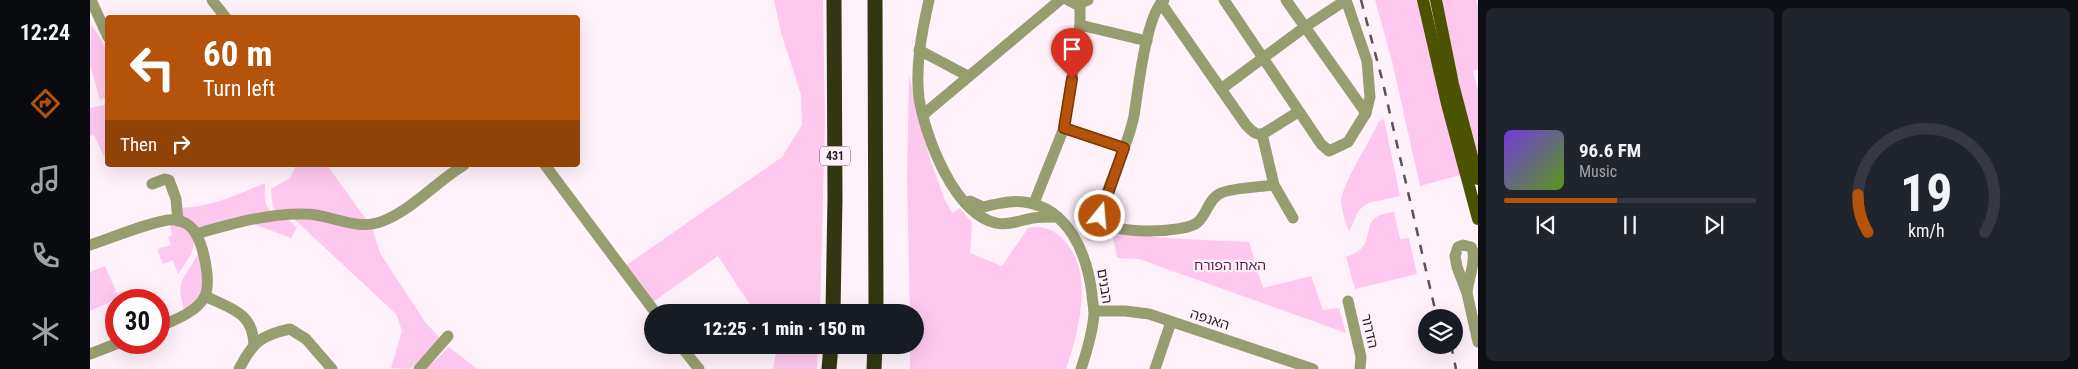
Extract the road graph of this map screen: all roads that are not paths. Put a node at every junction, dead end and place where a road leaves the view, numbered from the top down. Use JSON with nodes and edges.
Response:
{"nodes":[{"id":1,"x":91,"y":0,"type":"edge"},
{"id":2,"x":212,"y":0,"type":"edge"},
{"id":3,"x":834,"y":0,"type":"edge"},
{"id":4,"x":875,"y":0,"type":"edge"},
{"id":5,"x":929,"y":0,"type":"edge"},
{"id":6,"x":1060,"y":0,"type":"edge"},
{"id":7,"x":1068,"y":0,"type":"edge"},
{"id":8,"x":1224,"y":0,"type":"edge"},
{"id":9,"x":1286,"y":0,"type":"edge"},
{"id":10,"x":1346,"y":0,"type":"edge"},
{"id":11,"x":1423,"y":0,"type":"edge"},
{"id":12,"x":1436,"y":0,"type":"edge"},
{"id":13,"x":1162,"y":1,"type":"edge"},
{"id":14,"x":1084,"y":2,"type":"edge"},
{"id":15,"x":224,"y":15,"type":"edge"},
{"id":16,"x":1080,"y":25,"type":"junction"},
{"id":17,"x":1305,"y":27,"type":"junction"},
{"id":18,"x":105,"y":30,"type":"edge"},
{"id":19,"x":1147,"y":41,"type":"junction"},
{"id":20,"x":920,"y":50,"type":"junction"},
{"id":21,"x":1263,"y":58,"type":"junction"},
{"id":22,"x":968,"y":76,"type":"junction"},
{"id":23,"x":1221,"y":89,"type":"junction"},
{"id":24,"x":1298,"y":112,"type":"junction"},
{"id":25,"x":1366,"y":113,"type":"junction"},
{"id":26,"x":924,"y":114,"type":"junction"},
{"id":27,"x":1064,"y":128,"type":"junction"},
{"id":28,"x":1262,"y":134,"type":"junction"},
{"id":29,"x":1124,"y":148,"type":"junction"},
{"id":30,"x":461,"y":167,"type":"edge"},
{"id":31,"x":547,"y":167,"type":"edge"},
{"id":32,"x":1478,"y":179,"type":"edge"},
{"id":33,"x":152,"y":184,"type":"dead end"},
{"id":34,"x":1274,"y":185,"type":"junction"},
{"id":35,"x":965,"y":199,"type":"junction"},
{"id":36,"x":1034,"y":203,"type":"junction"},
{"id":37,"x":1056,"y":217,"type":"junction"},
{"id":38,"x":1293,"y":218,"type":"dead end"},
{"id":39,"x":1478,"y":219,"type":"edge"},
{"id":40,"x":178,"y":221,"type":"junction"},
{"id":41,"x":196,"y":234,"type":"junction"},
{"id":42,"x":90,"y":245,"type":"edge"},
{"id":43,"x":1467,"y":292,"type":"dead end"},
{"id":44,"x":205,"y":296,"type":"junction"},
{"id":45,"x":1348,"y":301,"type":"dead end"},
{"id":46,"x":649,"y":304,"type":"edge"},
{"id":47,"x":833,"y":304,"type":"edge"},
{"id":48,"x":876,"y":304,"type":"edge"},
{"id":49,"x":1094,"y":311,"type":"junction"},
{"id":50,"x":170,"y":322,"type":"edge"},
{"id":51,"x":1171,"y":322,"type":"junction"},
{"id":52,"x":448,"y":336,"type":"dead end"},
{"id":53,"x":1478,"y":342,"type":"edge"},
{"id":54,"x":254,"y":345,"type":"junction"},
{"id":55,"x":105,"y":348,"type":"edge"},
{"id":56,"x":90,"y":354,"type":"edge"},
{"id":57,"x":687,"y":354,"type":"edge"},
{"id":58,"x":830,"y":354,"type":"edge"},
{"id":59,"x":875,"y":354,"type":"edge"},
{"id":60,"x":239,"y":369,"type":"edge"},
{"id":61,"x":332,"y":369,"type":"edge"},
{"id":62,"x":419,"y":369,"type":"edge"},
{"id":63,"x":699,"y":369,"type":"edge"},
{"id":64,"x":829,"y":369,"type":"edge"},
{"id":65,"x":874,"y":369,"type":"edge"},
{"id":66,"x":1080,"y":369,"type":"edge"},
{"id":67,"x":1155,"y":369,"type":"edge"},
{"id":68,"x":1313,"y":369,"type":"edge"},
{"id":69,"x":1360,"y":369,"type":"edge"}],
"edges":[{"from":1,"to":18,"type":"street"},
{"from":2,"to":15,"type":"street"},
{"from":3,"to":47,"type":"highway","number":"431"},
{"from":4,"to":48,"type":"highway"},
{"from":5,"to":20,"type":"street"},
{"from":6,"to":22,"type":"street"},
{"from":7,"to":14,"type":"street"},
{"from":8,"to":21,"type":"street"},
{"from":9,"to":17,"type":"street"},
{"from":10,"to":17,"type":"street"},
{"from":10,"to":25,"type":"street"},
{"from":11,"to":39,"type":"main road"},
{"from":12,"to":32,"type":"main road"},
{"from":13,"to":19,"type":"street"},
{"from":13,"to":23,"type":"street"},
{"from":14,"to":16,"type":"street"},
{"from":16,"to":19,"type":"street"},
{"from":16,"to":27,"type":"street"},
{"from":17,"to":21,"type":"street"},
{"from":17,"to":25,"type":"street"},
{"from":19,"to":29,"type":"street"},
{"from":20,"to":22,"type":"street"},
{"from":20,"to":26,"type":"street"},
{"from":21,"to":23,"type":"street"},
{"from":21,"to":24,"type":"street"},
{"from":22,"to":26,"type":"street"},
{"from":23,"to":28,"type":"street"},
{"from":24,"to":25,"type":"street"},
{"from":24,"to":28,"type":"street"},
{"from":26,"to":35,"type":"street"},
{"from":27,"to":29,"type":"street"},
{"from":27,"to":36,"type":"street"},
{"from":28,"to":34,"type":"street"},
{"from":29,"to":34,"type":"street"},
{"from":30,"to":41,"type":"street"},
{"from":31,"to":46,"type":"street"},
{"from":33,"to":40,"type":"street"},
{"from":34,"to":38,"type":"street"},
{"from":35,"to":36,"type":"street","name":"הבנים"},
{"from":35,"to":37,"type":"street"},
{"from":36,"to":37,"type":"street","name":"הבנים"},
{"from":37,"to":49,"type":"street","name":"הבנים"},
{"from":40,"to":41,"type":"street"},
{"from":40,"to":42,"type":"street"},
{"from":41,"to":44,"type":"street"},
{"from":43,"to":53,"type":"street"},
{"from":44,"to":50,"type":"street"},
{"from":44,"to":54,"type":"street"},
{"from":45,"to":69,"type":"street","name":"הדרור"},
{"from":49,"to":51,"type":"street","name":"האנפה"},
{"from":49,"to":66,"type":"street","name":"הבנים"},
{"from":51,"to":67,"type":"street"},
{"from":51,"to":68,"type":"street","name":"האנפה"},
{"from":52,"to":62,"type":"street"},
{"from":54,"to":60,"type":"street"},
{"from":54,"to":61,"type":"street"},
{"from":55,"to":56,"type":"street"},
{"from":57,"to":63,"type":"street"},
{"from":58,"to":64,"type":"highway"},
{"from":59,"to":65,"type":"highway"}]}
